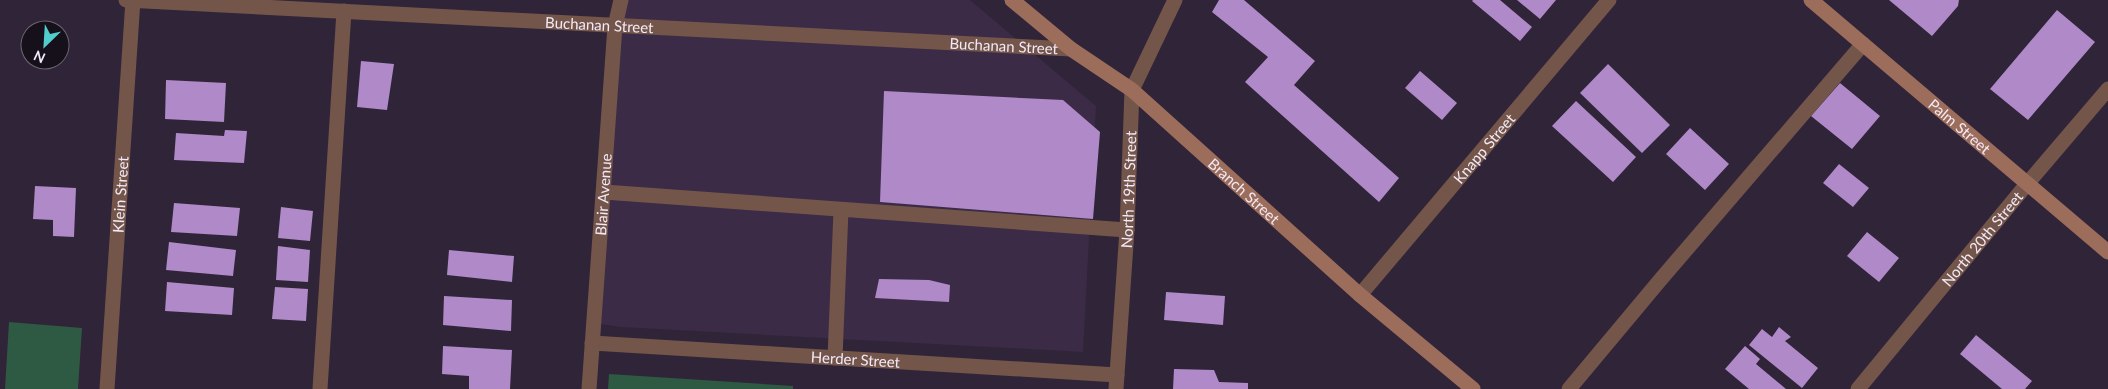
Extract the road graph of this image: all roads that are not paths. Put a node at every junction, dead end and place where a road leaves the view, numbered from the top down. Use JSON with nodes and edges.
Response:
{"nodes":[{"id":1,"x":126,"y":0,"type":"edge"},
{"id":2,"x":133,"y":0,"type":"edge"},
{"id":3,"x":621,"y":0,"type":"edge"},
{"id":4,"x":1012,"y":0,"type":"edge"},
{"id":5,"x":1175,"y":0,"type":"edge"},
{"id":6,"x":1609,"y":0,"type":"edge"},
{"id":7,"x":1811,"y":0,"type":"edge"},
{"id":8,"x":344,"y":10,"type":"junction"},
{"id":9,"x":615,"y":26,"type":"junction"},
{"id":10,"x":1863,"y":44,"type":"junction"},
{"id":11,"x":1071,"y":49,"type":"junction"},
{"id":12,"x":2108,"y":89,"type":"edge"},
{"id":13,"x":1132,"y":90,"type":"junction"},
{"id":14,"x":2027,"y":184,"type":"junction"},
{"id":15,"x":604,"y":192,"type":"junction"},
{"id":16,"x":841,"y":210,"type":"junction"},
{"id":17,"x":1127,"y":230,"type":"junction"},
{"id":18,"x":2108,"y":252,"type":"edge"},
{"id":19,"x":1360,"y":295,"type":"junction"},
{"id":20,"x":592,"y":343,"type":"junction"},
{"id":21,"x":834,"y":358,"type":"junction"},
{"id":22,"x":1117,"y":382,"type":"edge"},
{"id":23,"x":107,"y":389,"type":"edge"},
{"id":24,"x":320,"y":389,"type":"edge"},
{"id":25,"x":589,"y":389,"type":"edge"},
{"id":26,"x":1473,"y":389,"type":"edge"},
{"id":27,"x":1569,"y":389,"type":"edge"},
{"id":28,"x":1858,"y":389,"type":"edge"}],
"edges":[{"from":1,"to":2,"type":"street","name":"Buchanan Street"},
{"from":2,"to":8,"type":"street","name":"Buchanan Street"},
{"from":2,"to":23,"type":"street","name":"Klein Street"},
{"from":3,"to":9,"type":"street","name":"Blair Avenue"},
{"from":4,"to":11,"type":"street","name":"Branch Street"},
{"from":5,"to":13,"type":"street","name":"North 19th Street"},
{"from":6,"to":19,"type":"street","name":"Knapp Street"},
{"from":7,"to":10,"type":"street","name":"Palm Street"},
{"from":8,"to":9,"type":"street","name":"Buchanan Street"},
{"from":8,"to":24,"type":"street"},
{"from":9,"to":11,"type":"street","name":"Buchanan Street"},
{"from":9,"to":15,"type":"street","name":"Blair Avenue"},
{"from":10,"to":14,"type":"street","name":"Palm Street"},
{"from":10,"to":27,"type":"street"},
{"from":11,"to":13,"type":"street","name":"Branch Street"},
{"from":12,"to":14,"type":"street","name":"North 20th Street"},
{"from":13,"to":17,"type":"street","name":"North 19th Street"},
{"from":13,"to":19,"type":"street","name":"Branch Street"},
{"from":14,"to":18,"type":"street","name":"Palm Street"},
{"from":14,"to":28,"type":"street","name":"North 20th Street"},
{"from":15,"to":16,"type":"street"},
{"from":15,"to":20,"type":"street","name":"Blair Avenue"},
{"from":16,"to":17,"type":"street"},
{"from":16,"to":21,"type":"street"},
{"from":17,"to":22,"type":"street","name":"North 19th Street"},
{"from":19,"to":26,"type":"street","name":"Branch Street"},
{"from":20,"to":21,"type":"street","name":"Herder Street"},
{"from":20,"to":25,"type":"street","name":"Blair Avenue"},
{"from":21,"to":22,"type":"street","name":"Herder Street"}]}
